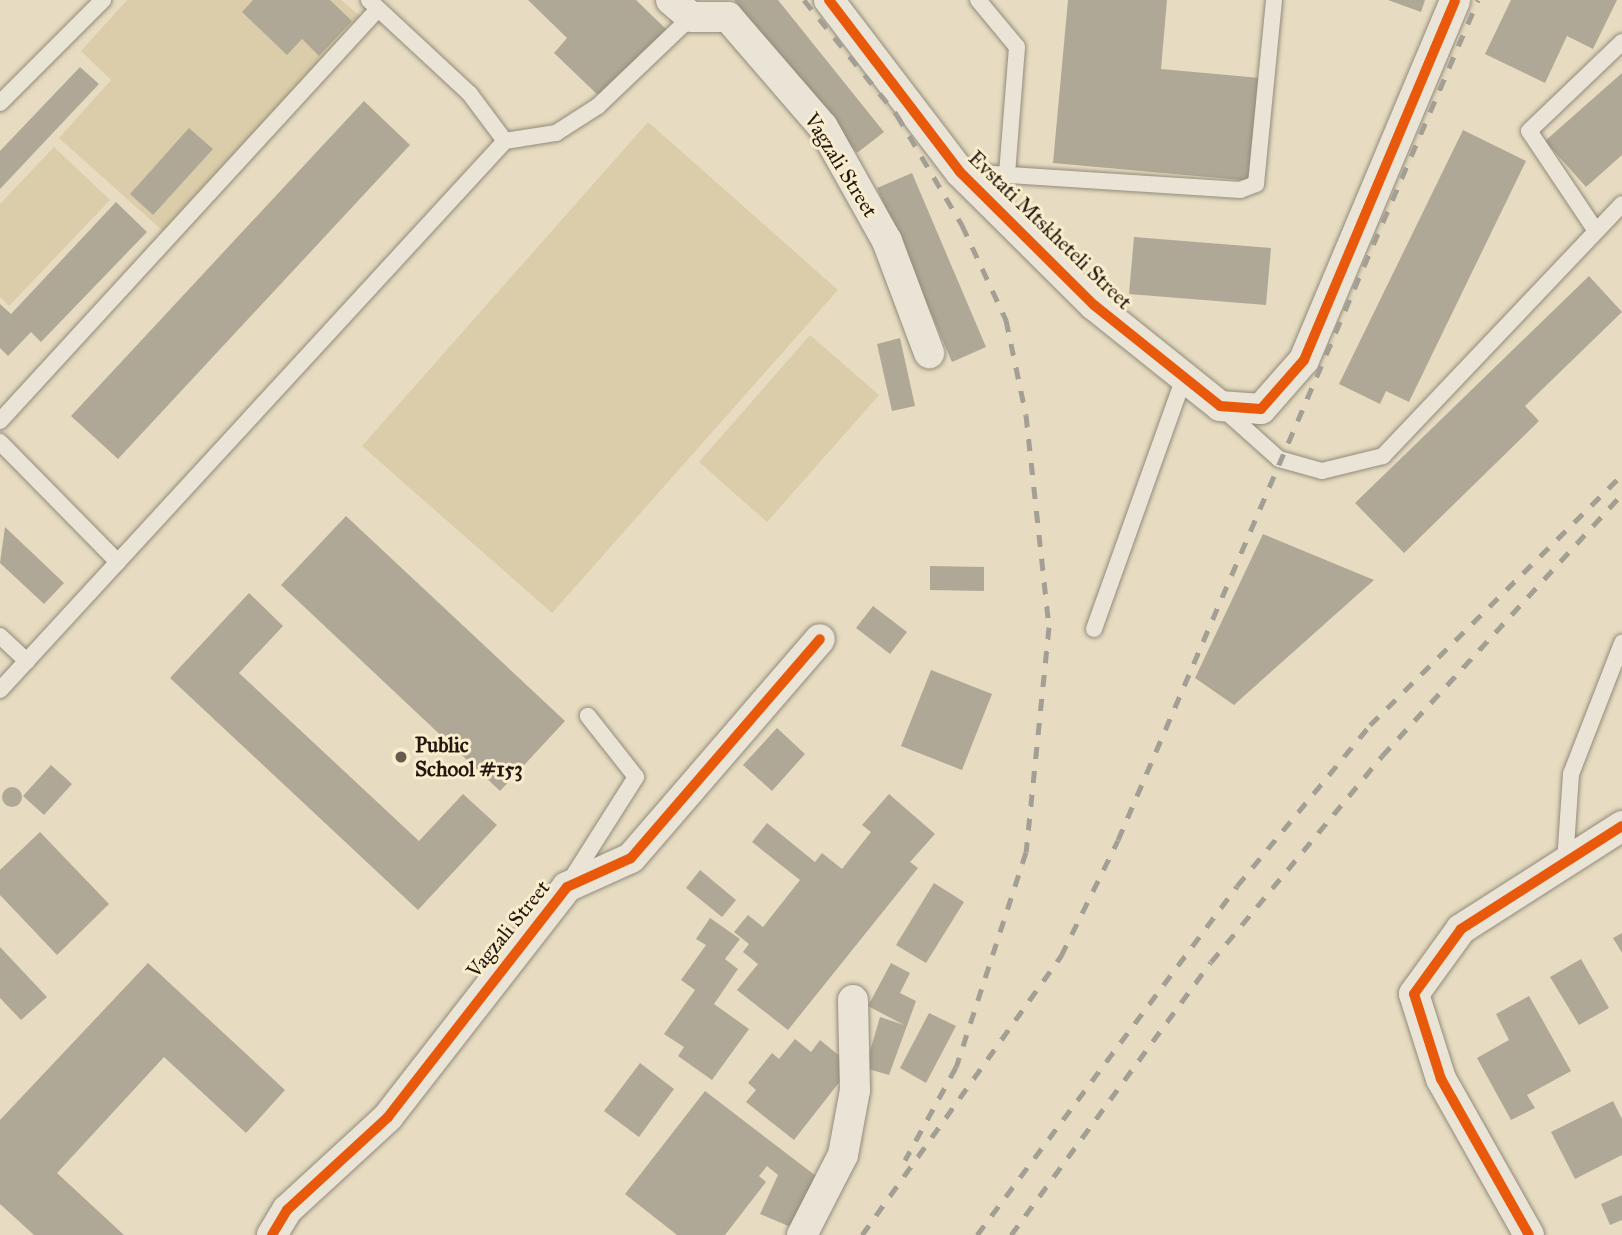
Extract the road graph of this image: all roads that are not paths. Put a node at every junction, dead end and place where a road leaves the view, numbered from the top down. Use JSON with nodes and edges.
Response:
{"nodes":[{"id":1,"x":103,"y":0,"type":"edge"},
{"id":2,"x":829,"y":0,"type":"edge"},
{"id":3,"x":978,"y":0,"type":"edge"},
{"id":4,"x":1274,"y":0,"type":"edge"},
{"id":5,"x":1455,"y":0,"type":"edge"},
{"id":6,"x":374,"y":5,"type":"edge"},
{"id":7,"x":681,"y":9,"type":"edge"},
{"id":8,"x":1622,"y":42,"type":"edge"},
{"id":9,"x":0,"y":103,"type":"edge"},
{"id":10,"x":505,"y":141,"type":"junction"},
{"id":11,"x":960,"y":172,"type":"junction"},
{"id":12,"x":1007,"y":175,"type":"junction"},
{"id":13,"x":1622,"y":204,"type":"edge"},
{"id":14,"x":1596,"y":231,"type":"junction"},
{"id":15,"x":929,"y":353,"type":"dead end"},
{"id":16,"x":1184,"y":377,"type":"junction"},
{"id":17,"x":1220,"y":406,"type":"junction"},
{"id":18,"x":0,"y":421,"type":"edge"},
{"id":19,"x":0,"y":442,"type":"edge"},
{"id":20,"x":118,"y":562,"type":"junction"},
{"id":21,"x":1094,"y":629,"type":"dead end"},
{"id":22,"x":0,"y":636,"type":"edge"},
{"id":23,"x":820,"y":639,"type":"dead end"},
{"id":24,"x":1622,"y":643,"type":"edge"},
{"id":25,"x":27,"y":662,"type":"junction"},
{"id":26,"x":0,"y":690,"type":"edge"},
{"id":27,"x":588,"y":716,"type":"dead end"},
{"id":28,"x":1622,"y":826,"type":"edge"},
{"id":29,"x":1565,"y":862,"type":"junction"},
{"id":30,"x":567,"y":887,"type":"junction"},
{"id":31,"x":853,"y":1000,"type":"dead end"},
{"id":32,"x":272,"y":1235,"type":"edge"},
{"id":33,"x":802,"y":1235,"type":"edge"},
{"id":34,"x":1529,"y":1235,"type":"edge"}],
"edges":[{"from":1,"to":9,"type":"lane"},
{"from":2,"to":11,"type":"street","name":"Evstati Mtskheteli Street"},
{"from":3,"to":12,"type":"lane"},
{"from":4,"to":12,"type":"lane"},
{"from":5,"to":17,"type":"street"},
{"from":6,"to":10,"type":"lane"},
{"from":6,"to":18,"type":"lane"},
{"from":7,"to":10,"type":"lane"},
{"from":7,"to":15,"type":"street","name":"Vagzali Street"},
{"from":8,"to":14,"type":"lane"},
{"from":10,"to":20,"type":"lane"},
{"from":11,"to":12,"type":"lane"},
{"from":11,"to":16,"type":"street","name":"Evstati Mtskheteli Street"},
{"from":13,"to":14,"type":"lane"},
{"from":14,"to":17,"type":"lane"},
{"from":16,"to":17,"type":"street","name":"Evstati Mtskheteli Street"},
{"from":16,"to":21,"type":"lane"},
{"from":19,"to":20,"type":"lane"},
{"from":20,"to":25,"type":"lane"},
{"from":22,"to":25,"type":"lane"},
{"from":23,"to":30,"type":"street","name":"Vagzali Street"},
{"from":24,"to":29,"type":"lane"},
{"from":25,"to":26,"type":"lane"},
{"from":27,"to":30,"type":"lane"},
{"from":28,"to":29,"type":"street"},
{"from":29,"to":34,"type":"street"},
{"from":30,"to":32,"type":"street","name":"Vagzali Street"},
{"from":31,"to":33,"type":"street"}]}
